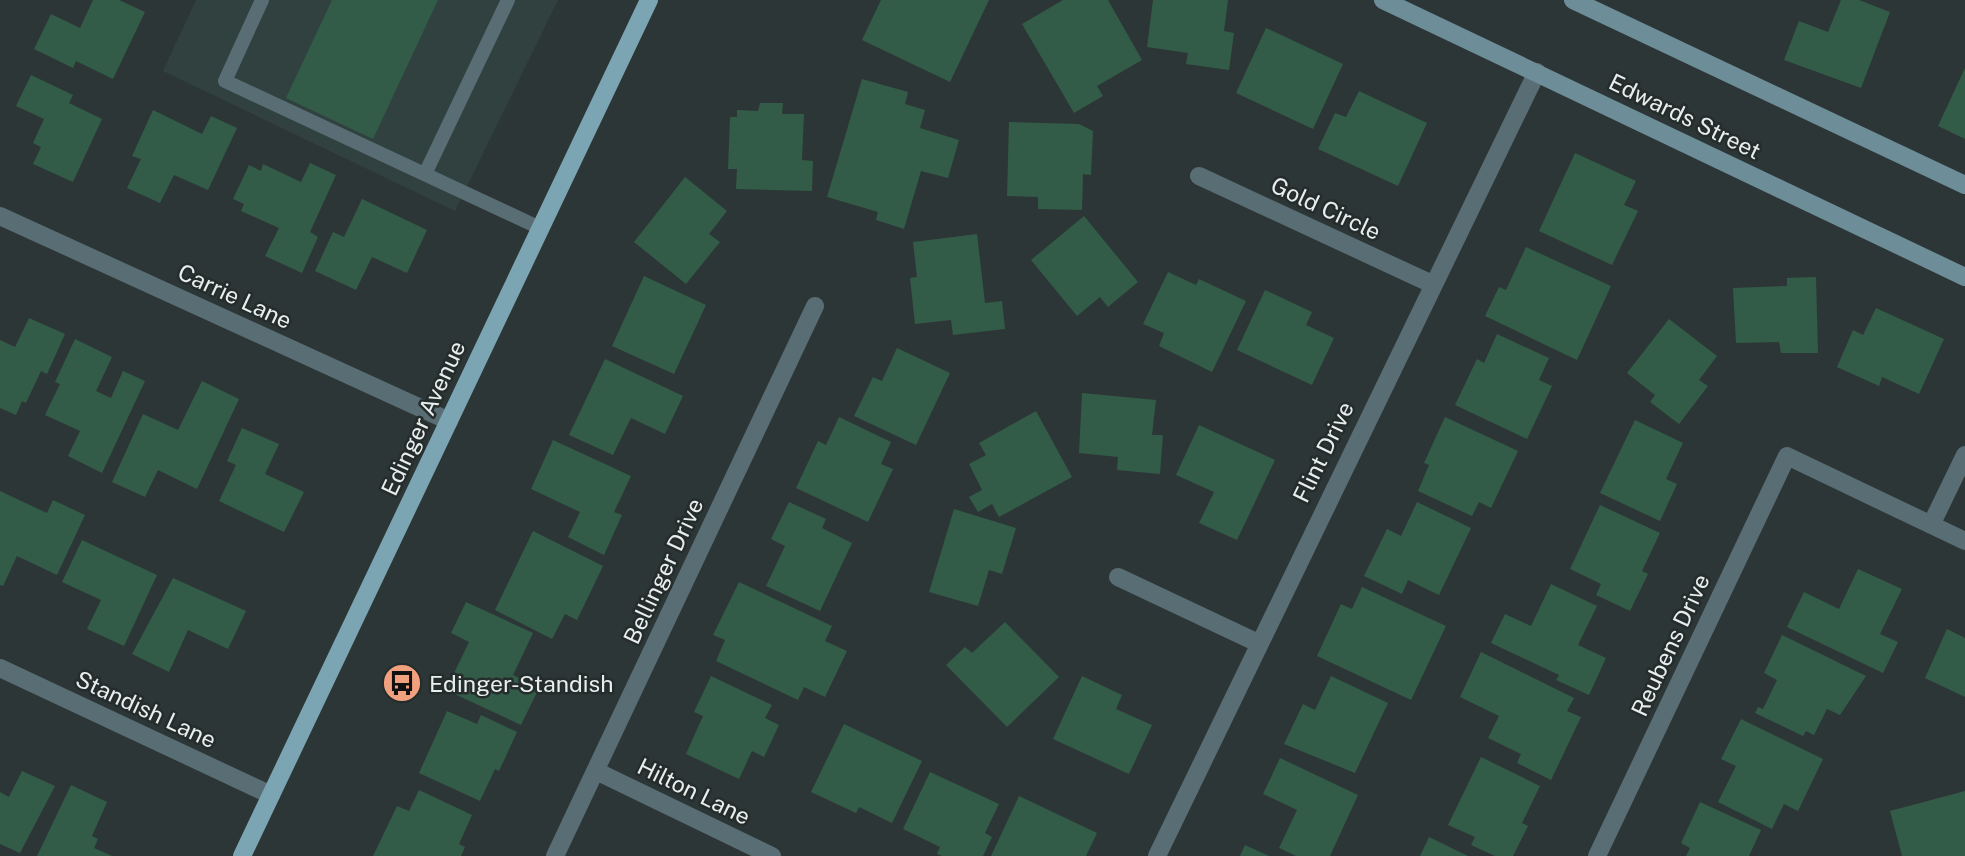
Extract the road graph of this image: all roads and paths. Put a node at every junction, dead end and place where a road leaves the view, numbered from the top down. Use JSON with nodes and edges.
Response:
{"nodes":[{"id":1,"x":262,"y":0,"type":"edge"},
{"id":2,"x":508,"y":0,"type":"edge"},
{"id":3,"x":649,"y":0,"type":"edge"},
{"id":4,"x":1383,"y":0,"type":"edge"},
{"id":5,"x":1573,"y":0,"type":"edge"},
{"id":6,"x":1536,"y":72,"type":"junction"},
{"id":7,"x":425,"y":174,"type":"junction"},
{"id":8,"x":1199,"y":176,"type":"dead end"},
{"id":9,"x":1965,"y":184,"type":"edge"},
{"id":10,"x":0,"y":216,"type":"edge"},
{"id":11,"x":540,"y":228,"type":"junction"},
{"id":12,"x":1965,"y":278,"type":"edge"},
{"id":13,"x":1432,"y":284,"type":"junction"},
{"id":14,"x":815,"y":306,"type":"dead end"},
{"id":15,"x":449,"y":421,"type":"junction"},
{"id":16,"x":1965,"y":455,"type":"edge"},
{"id":17,"x":1931,"y":525,"type":"junction"},
{"id":18,"x":1965,"y":541,"type":"edge"},
{"id":19,"x":1118,"y":577,"type":"dead end"},
{"id":20,"x":1258,"y":643,"type":"junction"},
{"id":21,"x":0,"y":668,"type":"edge"},
{"id":22,"x":596,"y":771,"type":"junction"},
{"id":23,"x":271,"y":794,"type":"junction"},
{"id":24,"x":242,"y":856,"type":"edge"},
{"id":25,"x":555,"y":856,"type":"edge"},
{"id":26,"x":772,"y":856,"type":"edge"},
{"id":27,"x":1157,"y":856,"type":"edge"},
{"id":28,"x":1597,"y":856,"type":"edge"}],
"edges":[{"from":1,"to":7,"type":"lane"},
{"from":2,"to":7,"type":"lane"},
{"from":3,"to":11,"type":"main road","name":"Edinger Avenue"},
{"from":4,"to":6,"type":"main road","name":"Edwards Street"},
{"from":5,"to":9,"type":"main road"},
{"from":6,"to":12,"type":"main road","name":"Edwards Street"},
{"from":6,"to":13,"type":"street","name":"Flint Drive"},
{"from":7,"to":11,"type":"lane"},
{"from":8,"to":13,"type":"street","name":"Gold Circle"},
{"from":10,"to":15,"type":"street","name":"Carrie Lane"},
{"from":11,"to":15,"type":"main road","name":"Edinger Avenue"},
{"from":13,"to":20,"type":"street","name":"Flint Drive"},
{"from":14,"to":22,"type":"street","name":"Bellinger Drive"},
{"from":15,"to":23,"type":"main road","name":"Edinger Avenue"},
{"from":16,"to":17,"type":"street"},
{"from":17,"to":18,"type":"street"},
{"from":17,"to":28,"type":"street","name":"Reubens Drive"},
{"from":19,"to":20,"type":"street"},
{"from":20,"to":27,"type":"street","name":"Flint Drive"},
{"from":21,"to":23,"type":"street","name":"Standish Lane"},
{"from":22,"to":25,"type":"street","name":"Bellinger Drive"},
{"from":22,"to":26,"type":"street","name":"Hilton Lane"},
{"from":23,"to":24,"type":"main road","name":"Edinger Avenue"}]}
